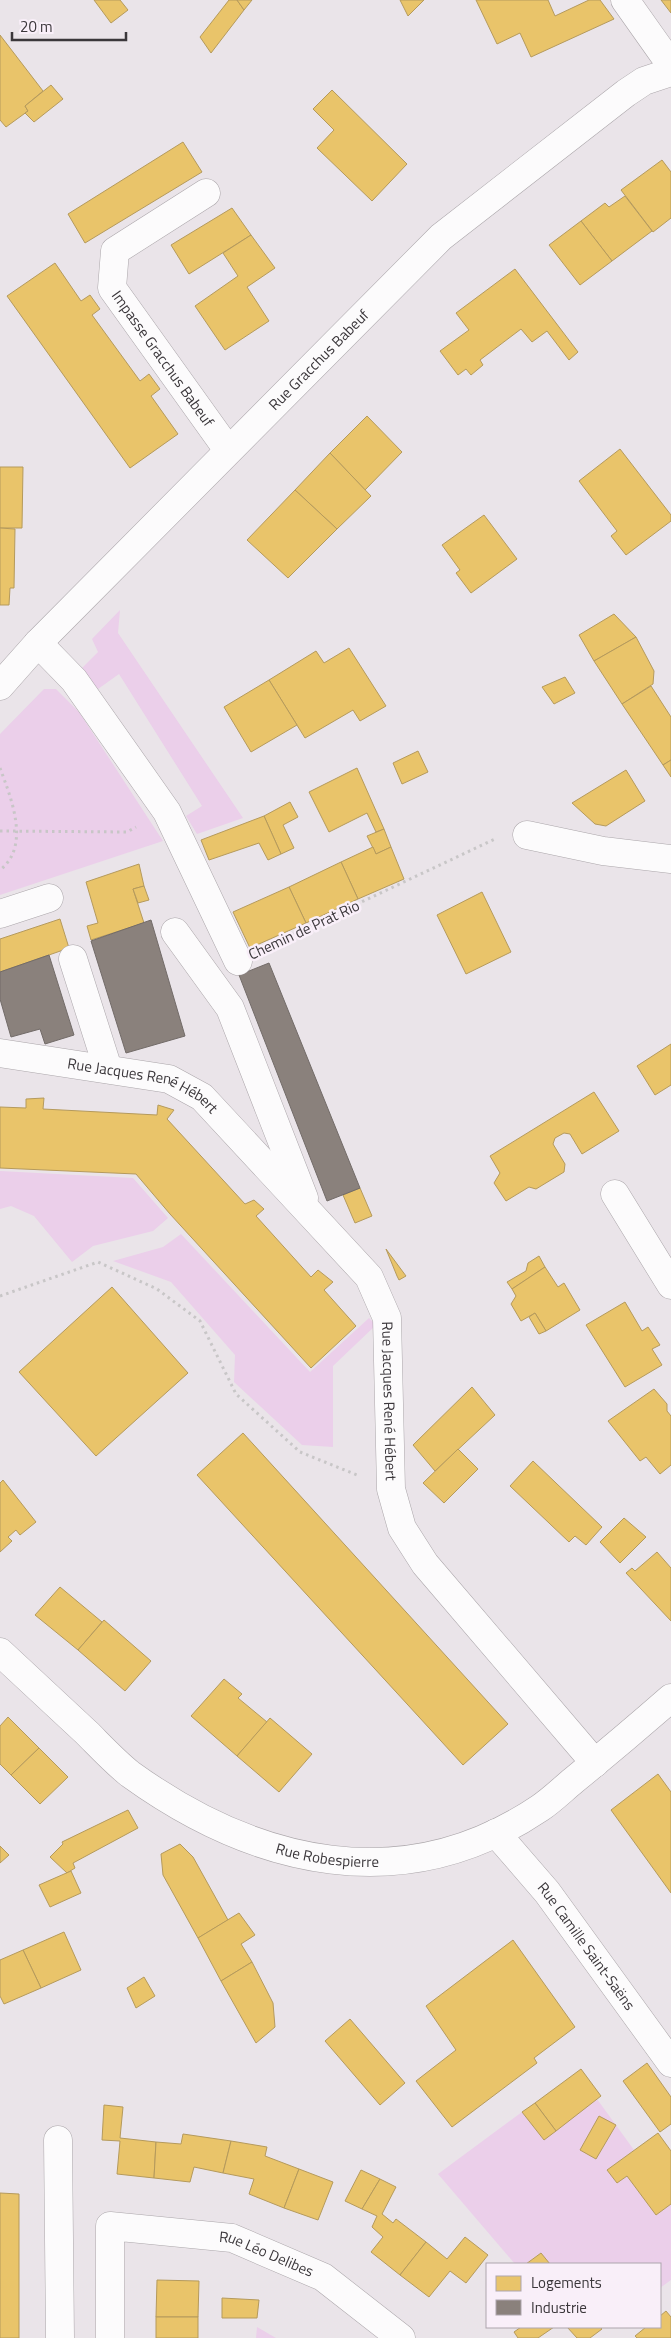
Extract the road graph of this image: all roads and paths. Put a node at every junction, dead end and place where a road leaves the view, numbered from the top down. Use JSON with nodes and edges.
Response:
{"nodes":[{"id":1,"x":625,"y":0,"type":"edge"},
{"id":2,"x":671,"y":65,"type":"edge"},
{"id":3,"x":671,"y":72,"type":"edge"},
{"id":4,"x":206,"y":193,"type":"dead end"},
{"id":5,"x":228,"y":450,"type":"junction"},
{"id":6,"x":38,"y":643,"type":"junction"},
{"id":7,"x":0,"y":686,"type":"edge"},
{"id":8,"x":0,"y":768,"type":"edge"},
{"id":9,"x":167,"y":812,"type":"junction"},
{"id":10,"x":0,"y":831,"type":"edge"},
{"id":11,"x":18,"y":831,"type":"junction"},
{"id":12,"x":527,"y":835,"type":"joint"},
{"id":13,"x":671,"y":859,"type":"edge"},
{"id":14,"x":0,"y":870,"type":"edge"},
{"id":15,"x":49,"y":898,"type":"dead end"},
{"id":16,"x":0,"y":914,"type":"edge"},
{"id":17,"x":175,"y":932,"type":"dead end"},
{"id":18,"x":73,"y":959,"type":"dead end"},
{"id":19,"x":238,"y":961,"type":"joint"},
{"id":20,"x":0,"y":1053,"type":"edge"},
{"id":21,"x":108,"y":1069,"type":"junction"},
{"id":22,"x":615,"y":1194,"type":"dead end"},
{"id":23,"x":310,"y":1213,"type":"junction"},
{"id":24,"x":671,"y":1285,"type":"edge"},
{"id":25,"x":0,"y":1296,"type":"edge"},
{"id":26,"x":391,"y":1489,"type":"junction"},
{"id":27,"x":0,"y":1652,"type":"edge"},
{"id":28,"x":671,"y":1698,"type":"edge"},
{"id":29,"x":595,"y":1763,"type":"junction"},
{"id":30,"x":496,"y":1833,"type":"junction"},
{"id":31,"x":671,"y":2063,"type":"edge"},
{"id":32,"x":58,"y":2140,"type":"dead end"},
{"id":33,"x":60,"y":2338,"type":"edge"},
{"id":34,"x":110,"y":2338,"type":"edge"},
{"id":35,"x":401,"y":2338,"type":"edge"}],
"edges":[{"from":1,"to":2,"type":"street"},
{"from":3,"to":5,"type":"street","name":"Rue Gracchus Babeuf"},
{"from":4,"to":5,"type":"street","name":"Impasse Gracchus Babeuf"},
{"from":5,"to":6,"type":"street","name":"Rue Gracchus Babeuf"},
{"from":6,"to":7,"type":"street","name":"Rue Gracchus Babeuf"},
{"from":6,"to":9,"type":"street","name":"Chemin de Prat Rio"},
{"from":8,"to":11,"type":"path"},
{"from":9,"to":11,"type":"path"},
{"from":9,"to":19,"type":"street","name":"Chemin de Prat Rio"},
{"from":10,"to":11,"type":"path"},
{"from":11,"to":14,"type":"path"},
{"from":12,"to":13,"type":"street"},
{"from":12,"to":19,"type":"path","name":"Chemin de Prat Rio"},
{"from":15,"to":16,"type":"street"},
{"from":17,"to":23,"type":"street"},
{"from":18,"to":21,"type":"street"},
{"from":20,"to":21,"type":"street","name":"Rue Jacques René Hébert"},
{"from":21,"to":23,"type":"street","name":"Rue Jacques René Hébert"},
{"from":22,"to":24,"type":"street"},
{"from":23,"to":26,"type":"street","name":"Rue Jacques René Hébert"},
{"from":25,"to":26,"type":"path"},
{"from":26,"to":29,"type":"street","name":"Rue Jacques René Hébert"},
{"from":27,"to":30,"type":"street","name":"Rue Robespierre"},
{"from":28,"to":29,"type":"street","name":"Rue Robespierre"},
{"from":29,"to":30,"type":"street","name":"Rue Robespierre"},
{"from":30,"to":31,"type":"street","name":"Rue Camille Saint-Saëns"},
{"from":32,"to":33,"type":"street"},
{"from":34,"to":35,"type":"street","name":"Rue Léo Delibes"}]}
